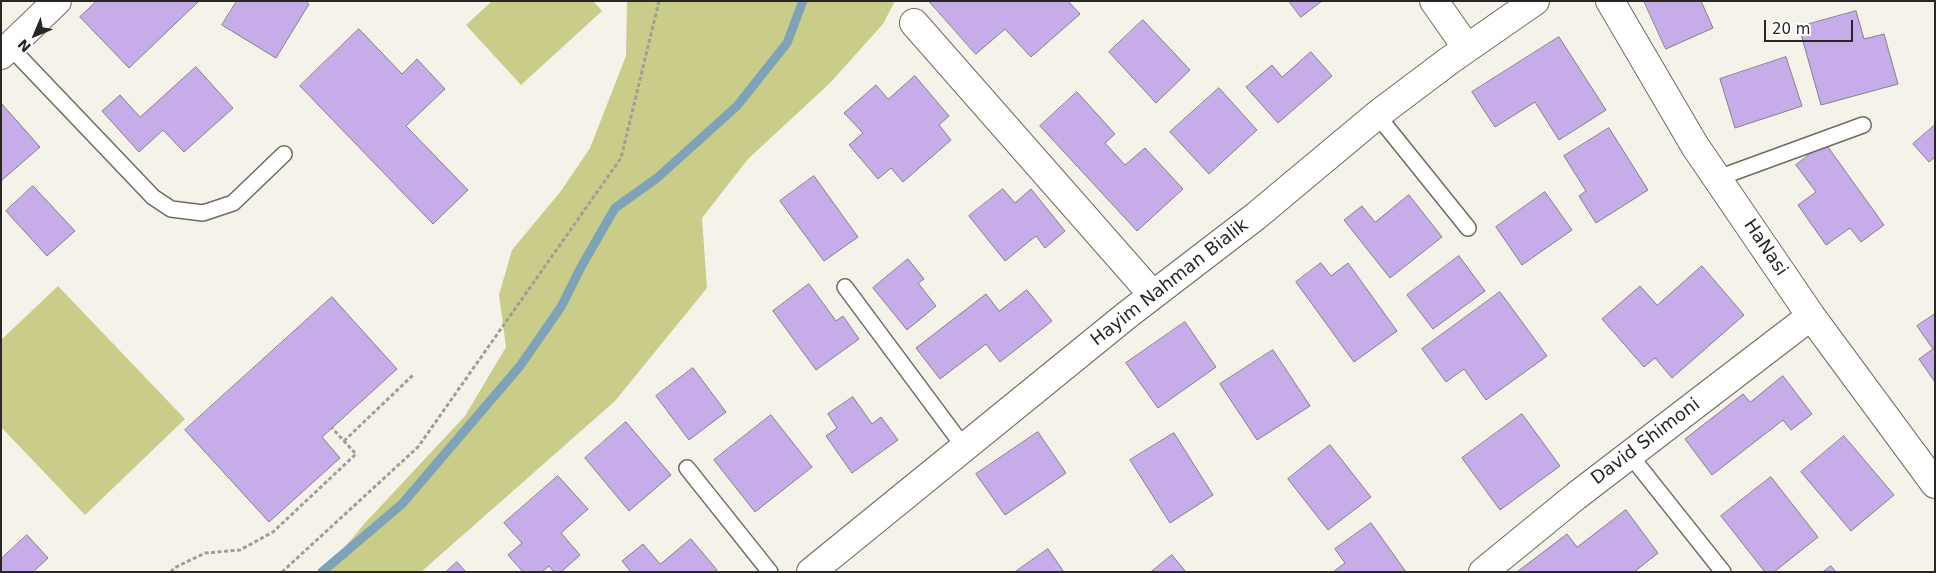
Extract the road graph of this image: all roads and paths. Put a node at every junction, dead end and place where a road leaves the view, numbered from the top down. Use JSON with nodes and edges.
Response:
{"nodes":[{"id":1,"x":57,"y":1,"type":"edge"},
{"id":2,"x":659,"y":1,"type":"edge"},
{"id":3,"x":1434,"y":1,"type":"edge"},
{"id":4,"x":1535,"y":1,"type":"edge"},
{"id":5,"x":1610,"y":1,"type":"edge"},
{"id":6,"x":914,"y":23,"type":"dead end"},
{"id":7,"x":1467,"y":48,"type":"junction"},
{"id":8,"x":6,"y":51,"type":"edge"},
{"id":9,"x":1377,"y":115,"type":"junction"},
{"id":10,"x":1863,"y":125,"type":"dead end"},
{"id":11,"x":284,"y":154,"type":"dead end"},
{"id":12,"x":1718,"y":178,"type":"junction"},
{"id":13,"x":1468,"y":228,"type":"dead end"},
{"id":14,"x":844,"y":287,"type":"dead end"},
{"id":15,"x":1153,"y":295,"type":"junction"},
{"id":16,"x":1811,"y":316,"type":"junction"},
{"id":17,"x":412,"y":375,"type":"dead end"},
{"id":18,"x":332,"y":428,"type":"dead end"},
{"id":19,"x":344,"y":441,"type":"junction"},
{"id":20,"x":964,"y":447,"type":"junction"},
{"id":21,"x":1630,"y":455,"type":"junction"},
{"id":22,"x":687,"y":468,"type":"dead end"},
{"id":23,"x":1935,"y":484,"type":"edge"},
{"id":24,"x":171,"y":572,"type":"edge"},
{"id":25,"x":282,"y":572,"type":"edge"},
{"id":26,"x":770,"y":572,"type":"edge"},
{"id":27,"x":811,"y":572,"type":"edge"},
{"id":28,"x":1484,"y":572,"type":"edge"},
{"id":29,"x":1724,"y":572,"type":"edge"}],
"edges":[{"from":1,"to":8,"type":"street"},
{"from":2,"to":25,"type":"path"},
{"from":3,"to":7,"type":"street"},
{"from":4,"to":7,"type":"street","name":"Hayim Nahman Bialik"},
{"from":5,"to":12,"type":"street","name":"HaNasi"},
{"from":6,"to":15,"type":"street"},
{"from":7,"to":9,"type":"street","name":"Hayim Nahman Bialik"},
{"from":8,"to":11,"type":"lane"},
{"from":9,"to":13,"type":"lane"},
{"from":9,"to":15,"type":"street","name":"Hayim Nahman Bialik"},
{"from":10,"to":12,"type":"lane"},
{"from":12,"to":16,"type":"street","name":"HaNasi"},
{"from":14,"to":20,"type":"lane"},
{"from":15,"to":20,"type":"street","name":"Hayim Nahman Bialik"},
{"from":16,"to":21,"type":"street","name":"David Shimoni"},
{"from":16,"to":23,"type":"street","name":"HaNasi"},
{"from":17,"to":19,"type":"path"},
{"from":18,"to":19,"type":"path"},
{"from":19,"to":24,"type":"path"},
{"from":20,"to":27,"type":"street","name":"Hayim Nahman Bialik"},
{"from":21,"to":28,"type":"street","name":"David Shimoni"},
{"from":21,"to":29,"type":"lane"},
{"from":22,"to":26,"type":"lane"}]}
